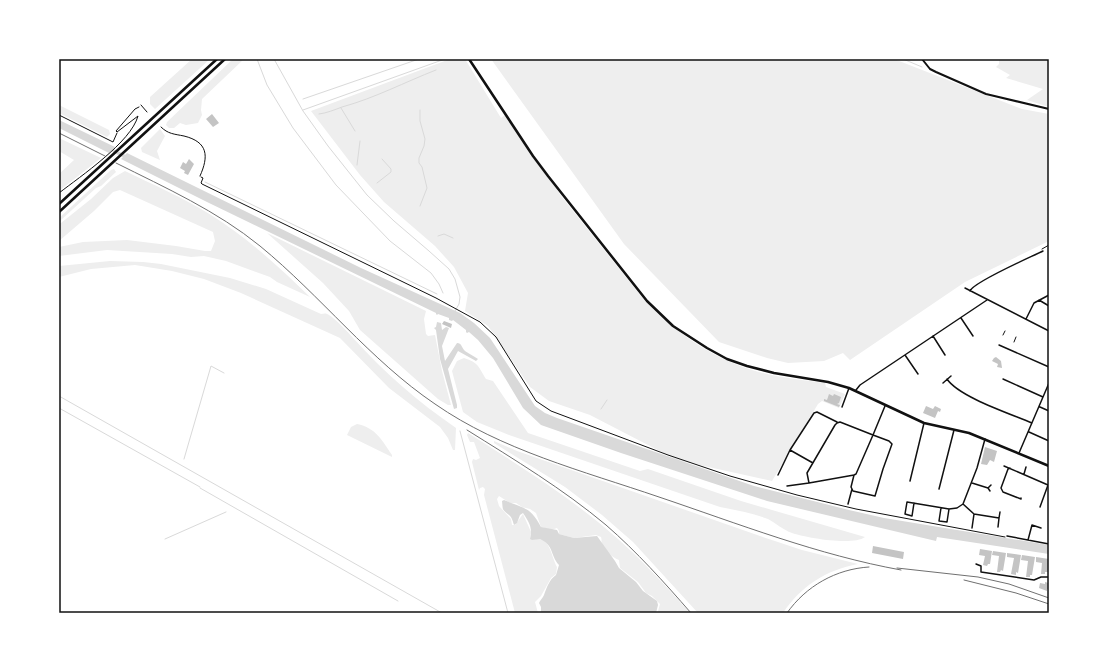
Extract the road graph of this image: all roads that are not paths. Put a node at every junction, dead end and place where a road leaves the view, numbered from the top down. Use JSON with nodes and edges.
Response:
{"nodes":[{"id":1,"x":217,"y":59,"type":"edge"},
{"id":2,"x":225,"y":59,"type":"edge"},
{"id":3,"x":469,"y":59,"type":"edge"},
{"id":4,"x":922,"y":59,"type":"edge"},
{"id":5,"x":141,"y":105,"type":"road end"},
{"id":6,"x":1049,"y":109,"type":"edge"},
{"id":7,"x":148,"y":112,"type":"dead end"},
{"id":8,"x":161,"y":127,"type":"dead end"},
{"id":9,"x":200,"y":176,"type":"road end"},
{"id":10,"x":59,"y":204,"type":"edge"},
{"id":11,"x":59,"y":212,"type":"edge"},
{"id":12,"x":1043,"y":251,"type":"dead end"},
{"id":13,"x":965,"y":288,"type":"dead end"},
{"id":14,"x":970,"y":291,"type":"junction"},
{"id":15,"x":1049,"y":295,"type":"edge"},
{"id":16,"x":987,"y":300,"type":"junction"},
{"id":17,"x":1039,"y":300,"type":"junction"},
{"id":18,"x":1049,"y":306,"type":"edge"},
{"id":19,"x":961,"y":318,"type":"junction"},
{"id":20,"x":1026,"y":319,"type":"junction"},
{"id":21,"x":1049,"y":330,"type":"edge"},
{"id":22,"x":1005,"y":331,"type":"dead end"},
{"id":23,"x":1003,"y":335,"type":"dead end"},
{"id":24,"x":933,"y":336,"type":"junction"},
{"id":25,"x":973,"y":336,"type":"dead end"},
{"id":26,"x":1016,"y":337,"type":"dead end"},
{"id":27,"x":1001,"y":341,"type":"dead end"},
{"id":28,"x":1014,"y":342,"type":"dead end"},
{"id":29,"x":999,"y":345,"type":"joint"},
{"id":30,"x":1012,"y":346,"type":"dead end"},
{"id":31,"x":1010,"y":350,"type":"junction"},
{"id":32,"x":905,"y":355,"type":"junction"},
{"id":33,"x":945,"y":355,"type":"dead end"},
{"id":34,"x":1049,"y":367,"type":"edge"},
{"id":35,"x":918,"y":374,"type":"dead end"},
{"id":36,"x":951,"y":376,"type":"dead end"},
{"id":37,"x":947,"y":379,"type":"junction"},
{"id":38,"x":1003,"y":379,"type":"dead end"},
{"id":39,"x":942,"y":382,"type":"dead end"},
{"id":40,"x":1049,"y":383,"type":"edge"},
{"id":41,"x":850,"y":388,"type":"junction"},
{"id":42,"x":856,"y":390,"type":"junction"},
{"id":43,"x":1043,"y":397,"type":"junction"},
{"id":44,"x":885,"y":406,"type":"junction"},
{"id":45,"x":842,"y":407,"type":"dead end"},
{"id":46,"x":1039,"y":407,"type":"junction"},
{"id":47,"x":1049,"y":411,"type":"edge"},
{"id":48,"x":837,"y":423,"type":"junction"},
{"id":49,"x":924,"y":423,"type":"junction"},
{"id":50,"x":1032,"y":423,"type":"junction"},
{"id":51,"x":954,"y":430,"type":"junction"},
{"id":52,"x":1028,"y":432,"type":"junction"},
{"id":53,"x":873,"y":435,"type":"junction"},
{"id":54,"x":985,"y":439,"type":"junction"},
{"id":55,"x":1049,"y":441,"type":"edge"},
{"id":56,"x":790,"y":450,"type":"junction"},
{"id":57,"x":1019,"y":454,"type":"junction"},
{"id":58,"x":813,"y":463,"type":"junction"},
{"id":59,"x":1004,"y":466,"type":"dead end"},
{"id":60,"x":1049,"y":466,"type":"edge"},
{"id":61,"x":1026,"y":467,"type":"dead end"},
{"id":62,"x":1010,"y":468,"type":"junction"},
{"id":63,"x":1024,"y":474,"type":"junction"},
{"id":64,"x":778,"y":475,"type":"dead end"},
{"id":65,"x":854,"y":475,"type":"junction"},
{"id":66,"x":910,"y":481,"type":"dead end"},
{"id":67,"x":809,"y":483,"type":"junction"},
{"id":68,"x":972,"y":483,"type":"junction"},
{"id":69,"x":991,"y":484,"type":"dead end"},
{"id":70,"x":1048,"y":485,"type":"edge"},
{"id":71,"x":787,"y":486,"type":"dead end"},
{"id":72,"x":988,"y":488,"type":"junction"},
{"id":73,"x":852,"y":489,"type":"junction"},
{"id":74,"x":939,"y":489,"type":"dead end"},
{"id":75,"x":990,"y":491,"type":"dead end"},
{"id":76,"x":1021,"y":498,"type":"dead end"},
{"id":77,"x":914,"y":503,"type":"junction"},
{"id":78,"x":848,"y":504,"type":"dead end"},
{"id":79,"x":963,"y":504,"type":"junction"},
{"id":80,"x":1040,"y":507,"type":"dead end"},
{"id":81,"x":941,"y":508,"type":"junction"},
{"id":82,"x":949,"y":509,"type":"junction"},
{"id":83,"x":1000,"y":512,"type":"dead end"},
{"id":84,"x":974,"y":514,"type":"junction"},
{"id":85,"x":999,"y":518,"type":"junction"},
{"id":86,"x":998,"y":527,"type":"dead end"},
{"id":87,"x":972,"y":528,"type":"dead end"},
{"id":88,"x":1041,"y":528,"type":"dead end"},
{"id":89,"x":1007,"y":536,"type":"road end"},
{"id":90,"x":1028,"y":540,"type":"junction"},
{"id":91,"x":1049,"y":544,"type":"edge"},
{"id":92,"x":976,"y":564,"type":"dead end"},
{"id":93,"x":1049,"y":577,"type":"edge"}],
"edges":[{"from":1,"to":10,"type":"main road"},
{"from":2,"to":11,"type":"main road"},
{"from":3,"to":41,"type":"main road"},
{"from":4,"to":6,"type":"street"},
{"from":5,"to":7,"type":"lane"},
{"from":8,"to":9,"type":"lane"},
{"from":12,"to":14,"type":"street"},
{"from":13,"to":14,"type":"street"},
{"from":14,"to":16,"type":"street"},
{"from":15,"to":17,"type":"street"},
{"from":16,"to":19,"type":"street"},
{"from":16,"to":20,"type":"street"},
{"from":17,"to":18,"type":"street"},
{"from":17,"to":20,"type":"street"},
{"from":19,"to":24,"type":"street"},
{"from":19,"to":25,"type":"street"},
{"from":20,"to":21,"type":"street"},
{"from":22,"to":23,"type":"lane"},
{"from":24,"to":32,"type":"street"},
{"from":24,"to":33,"type":"street"},
{"from":26,"to":28,"type":"lane"},
{"from":27,"to":29,"type":"lane"},
{"from":29,"to":31,"type":"street"},
{"from":30,"to":31,"type":"lane"},
{"from":31,"to":34,"type":"street"},
{"from":32,"to":35,"type":"street"},
{"from":32,"to":42,"type":"street"},
{"from":36,"to":37,"type":"street"},
{"from":37,"to":39,"type":"street"},
{"from":37,"to":50,"type":"street"},
{"from":38,"to":43,"type":"street"},
{"from":40,"to":43,"type":"street"},
{"from":41,"to":42,"type":"main road"},
{"from":41,"to":45,"type":"street"},
{"from":42,"to":44,"type":"main road"},
{"from":43,"to":46,"type":"street"},
{"from":44,"to":49,"type":"main road"},
{"from":44,"to":53,"type":"street"},
{"from":46,"to":47,"type":"street"},
{"from":46,"to":50,"type":"street"},
{"from":48,"to":53,"type":"street"},
{"from":48,"to":56,"type":"street"},
{"from":48,"to":58,"type":"street"},
{"from":49,"to":51,"type":"main road"},
{"from":49,"to":66,"type":"street"},
{"from":50,"to":52,"type":"street"},
{"from":51,"to":54,"type":"main road"},
{"from":51,"to":74,"type":"street"},
{"from":52,"to":55,"type":"street"},
{"from":52,"to":57,"type":"street"},
{"from":53,"to":65,"type":"street"},
{"from":53,"to":73,"type":"street"},
{"from":54,"to":57,"type":"main road"},
{"from":54,"to":68,"type":"street"},
{"from":56,"to":58,"type":"street"},
{"from":56,"to":64,"type":"street"},
{"from":57,"to":60,"type":"main road"},
{"from":58,"to":67,"type":"street"},
{"from":59,"to":62,"type":"street"},
{"from":61,"to":63,"type":"street"},
{"from":62,"to":63,"type":"street"},
{"from":62,"to":76,"type":"street"},
{"from":63,"to":70,"type":"street"},
{"from":65,"to":67,"type":"street"},
{"from":65,"to":73,"type":"street"},
{"from":67,"to":71,"type":"street"},
{"from":68,"to":72,"type":"street"},
{"from":68,"to":79,"type":"street"},
{"from":69,"to":72,"type":"street"},
{"from":70,"to":80,"type":"street"},
{"from":72,"to":75,"type":"street"},
{"from":73,"to":78,"type":"street"},
{"from":77,"to":77,"type":"street"},
{"from":77,"to":81,"type":"street"},
{"from":79,"to":82,"type":"street"},
{"from":79,"to":84,"type":"street"},
{"from":81,"to":82,"type":"street"},
{"from":81,"to":82,"type":"street"},
{"from":83,"to":85,"type":"street"},
{"from":84,"to":85,"type":"street"},
{"from":84,"to":87,"type":"street"},
{"from":85,"to":86,"type":"street"},
{"from":88,"to":90,"type":"street"},
{"from":89,"to":90,"type":"street"},
{"from":90,"to":91,"type":"street"},
{"from":92,"to":93,"type":"street"}]}
